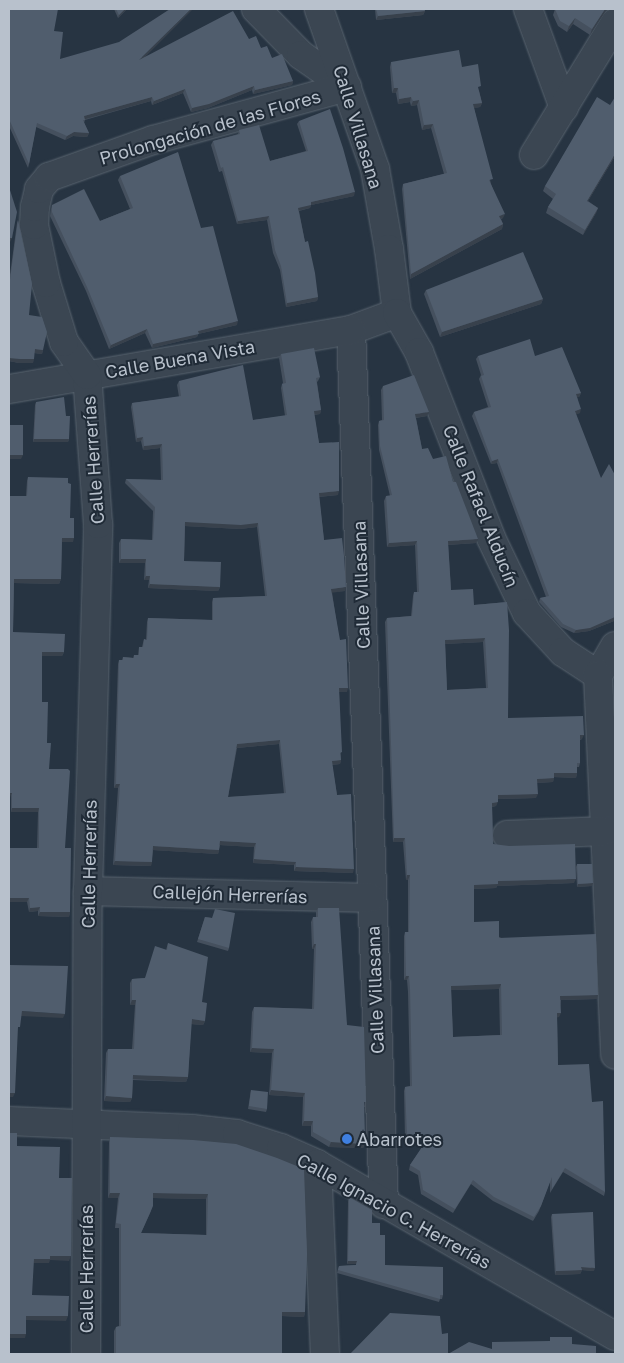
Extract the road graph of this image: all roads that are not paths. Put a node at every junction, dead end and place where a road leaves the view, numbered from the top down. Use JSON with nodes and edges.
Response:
{"nodes":[{"id":1,"x":256,"y":9,"type":"edge"},
{"id":2,"x":319,"y":9,"type":"edge"},
{"id":3,"x":528,"y":9,"type":"edge"},
{"id":4,"x":615,"y":23,"type":"edge"},
{"id":5,"x":347,"y":87,"type":"junction"},
{"id":6,"x":564,"y":108,"type":"junction"},
{"id":7,"x":534,"y":155,"type":"dead end"},
{"id":8,"x":397,"y":313,"type":"junction"},
{"id":9,"x":351,"y":330,"type":"junction"},
{"id":10,"x":87,"y":375,"type":"junction"},
{"id":11,"x":9,"y":389,"type":"edge"},
{"id":12,"x":615,"y":646,"type":"edge"},
{"id":13,"x":598,"y":675,"type":"junction"},
{"id":14,"x":605,"y":831,"type":"junction"},
{"id":15,"x":507,"y":835,"type":"dead end"},
{"id":16,"x":88,"y":891,"type":"junction"},
{"id":17,"x":371,"y":898,"type":"junction"},
{"id":18,"x":615,"y":1055,"type":"edge"},
{"id":19,"x":9,"y":1121,"type":"edge"},
{"id":20,"x":86,"y":1123,"type":"junction"},
{"id":21,"x":316,"y":1164,"type":"junction"},
{"id":22,"x":384,"y":1204,"type":"junction"},
{"id":23,"x":615,"y":1336,"type":"edge"},
{"id":24,"x":86,"y":1354,"type":"edge"},
{"id":25,"x":325,"y":1354,"type":"edge"}],
"edges":[{"from":1,"to":5,"type":"street"},
{"from":2,"to":5,"type":"street","name":"Calle Villasana"},
{"from":3,"to":6,"type":"street"},
{"from":4,"to":6,"type":"street"},
{"from":5,"to":8,"type":"street","name":"Calle Villasana"},
{"from":5,"to":10,"type":"street","name":"Prolongación de las Flores"},
{"from":6,"to":7,"type":"street"},
{"from":8,"to":9,"type":"street"},
{"from":8,"to":13,"type":"street","name":"Calle Rafael Alducín"},
{"from":9,"to":10,"type":"street","name":"Calle Buena Vista"},
{"from":9,"to":17,"type":"street","name":"Calle Villasana"},
{"from":10,"to":11,"type":"street","name":"Calle Buena Vista"},
{"from":10,"to":16,"type":"street","name":"Calle Herrerías"},
{"from":12,"to":13,"type":"street"},
{"from":13,"to":14,"type":"street"},
{"from":14,"to":15,"type":"street"},
{"from":14,"to":18,"type":"street"},
{"from":16,"to":17,"type":"street","name":"Callejón Herrerías"},
{"from":16,"to":20,"type":"street","name":"Calle Herrerías"},
{"from":17,"to":22,"type":"street","name":"Calle Villasana"},
{"from":19,"to":20,"type":"street","name":"Calle Ignacio C. Herrerías"},
{"from":20,"to":21,"type":"street","name":"Calle Ignacio C. Herrerías"},
{"from":20,"to":24,"type":"street","name":"Calle Herrerías"},
{"from":21,"to":22,"type":"street","name":"Calle Ignacio C. Herrerías"},
{"from":21,"to":25,"type":"street"},
{"from":22,"to":23,"type":"street","name":"Calle Ignacio C. Herrerías"}]}
